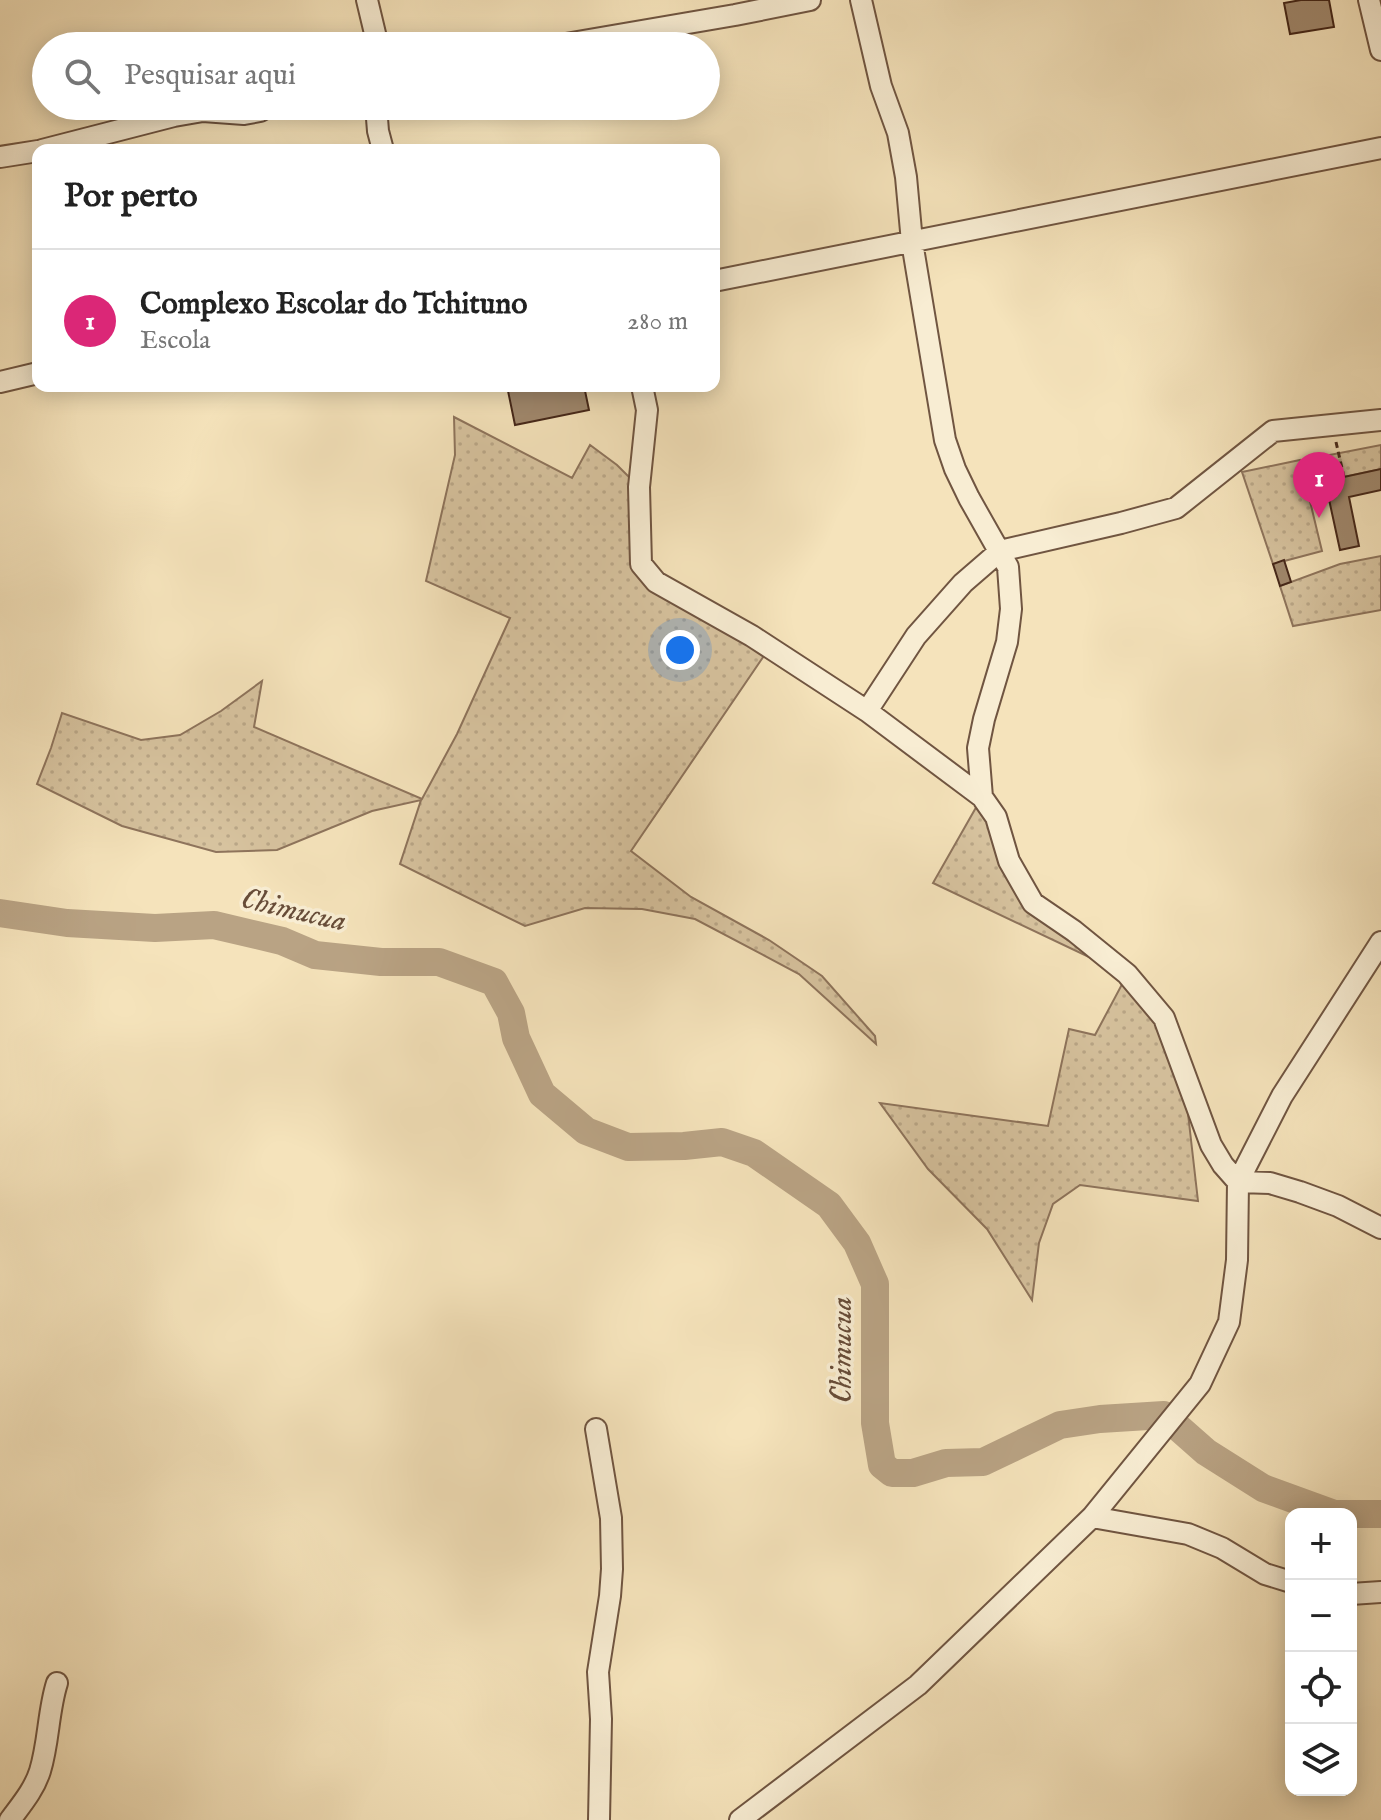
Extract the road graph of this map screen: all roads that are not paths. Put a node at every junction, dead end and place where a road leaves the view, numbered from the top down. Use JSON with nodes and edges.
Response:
{"nodes":[{"id":1,"x":367,"y":0,"type":"edge"},
{"id":2,"x":810,"y":0,"type":"edge"},
{"id":3,"x":861,"y":0,"type":"edge"},
{"id":4,"x":1369,"y":0,"type":"edge"},
{"id":5,"x":375,"y":32,"type":"edge"},
{"id":6,"x":636,"y":32,"type":"edge"},
{"id":7,"x":1381,"y":50,"type":"edge"},
{"id":8,"x":158,"y":120,"type":"edge"},
{"id":9,"x":377,"y":120,"type":"edge"},
{"id":10,"x":64,"y":144,"type":"edge"},
{"id":11,"x":381,"y":144,"type":"edge"},
{"id":12,"x":1381,"y":148,"type":"edge"},
{"id":13,"x":32,"y":151,"type":"edge"},
{"id":14,"x":0,"y":157,"type":"edge"},
{"id":15,"x":912,"y":242,"type":"junction"},
{"id":16,"x":720,"y":280,"type":"edge"},
{"id":17,"x":32,"y":374,"type":"edge"},
{"id":18,"x":0,"y":382,"type":"edge"},
{"id":19,"x":643,"y":392,"type":"edge"},
{"id":20,"x":1381,"y":420,"type":"edge"},
{"id":21,"x":1000,"y":551,"type":"junction"},
{"id":22,"x":867,"y":711,"type":"junction"},
{"id":23,"x":982,"y":797,"type":"junction"},
{"id":24,"x":1381,"y":942,"type":"edge"},
{"id":25,"x":1238,"y":1182,"type":"junction"},
{"id":26,"x":1381,"y":1228,"type":"edge"},
{"id":27,"x":596,"y":1429,"type":"dead end"},
{"id":28,"x":1092,"y":1517,"type":"junction"},
{"id":29,"x":1285,"y":1580,"type":"edge"},
{"id":30,"x":1381,"y":1592,"type":"edge"},
{"id":31,"x":1357,"y":1594,"type":"edge"},
{"id":32,"x":57,"y":1683,"type":"dead end"},
{"id":33,"x":10,"y":1820,"type":"edge"},
{"id":34,"x":599,"y":1820,"type":"edge"},
{"id":35,"x":740,"y":1820,"type":"edge"}],
"edges":[{"from":1,"to":5,"type":"street"},
{"from":2,"to":6,"type":"street"},
{"from":3,"to":15,"type":"street"},
{"from":4,"to":7,"type":"street"},
{"from":8,"to":10,"type":"street"},
{"from":9,"to":11,"type":"street"},
{"from":12,"to":15,"type":"street"},
{"from":13,"to":14,"type":"street"},
{"from":15,"to":16,"type":"street"},
{"from":15,"to":21,"type":"street"},
{"from":17,"to":18,"type":"street"},
{"from":19,"to":22,"type":"street"},
{"from":20,"to":21,"type":"street"},
{"from":21,"to":22,"type":"street"},
{"from":21,"to":23,"type":"street"},
{"from":22,"to":23,"type":"street"},
{"from":23,"to":25,"type":"street"},
{"from":24,"to":25,"type":"street"},
{"from":25,"to":26,"type":"street"},
{"from":25,"to":28,"type":"street"},
{"from":27,"to":34,"type":"street"},
{"from":28,"to":29,"type":"street"},
{"from":28,"to":35,"type":"street"},
{"from":30,"to":31,"type":"street"},
{"from":32,"to":33,"type":"street"}]}
